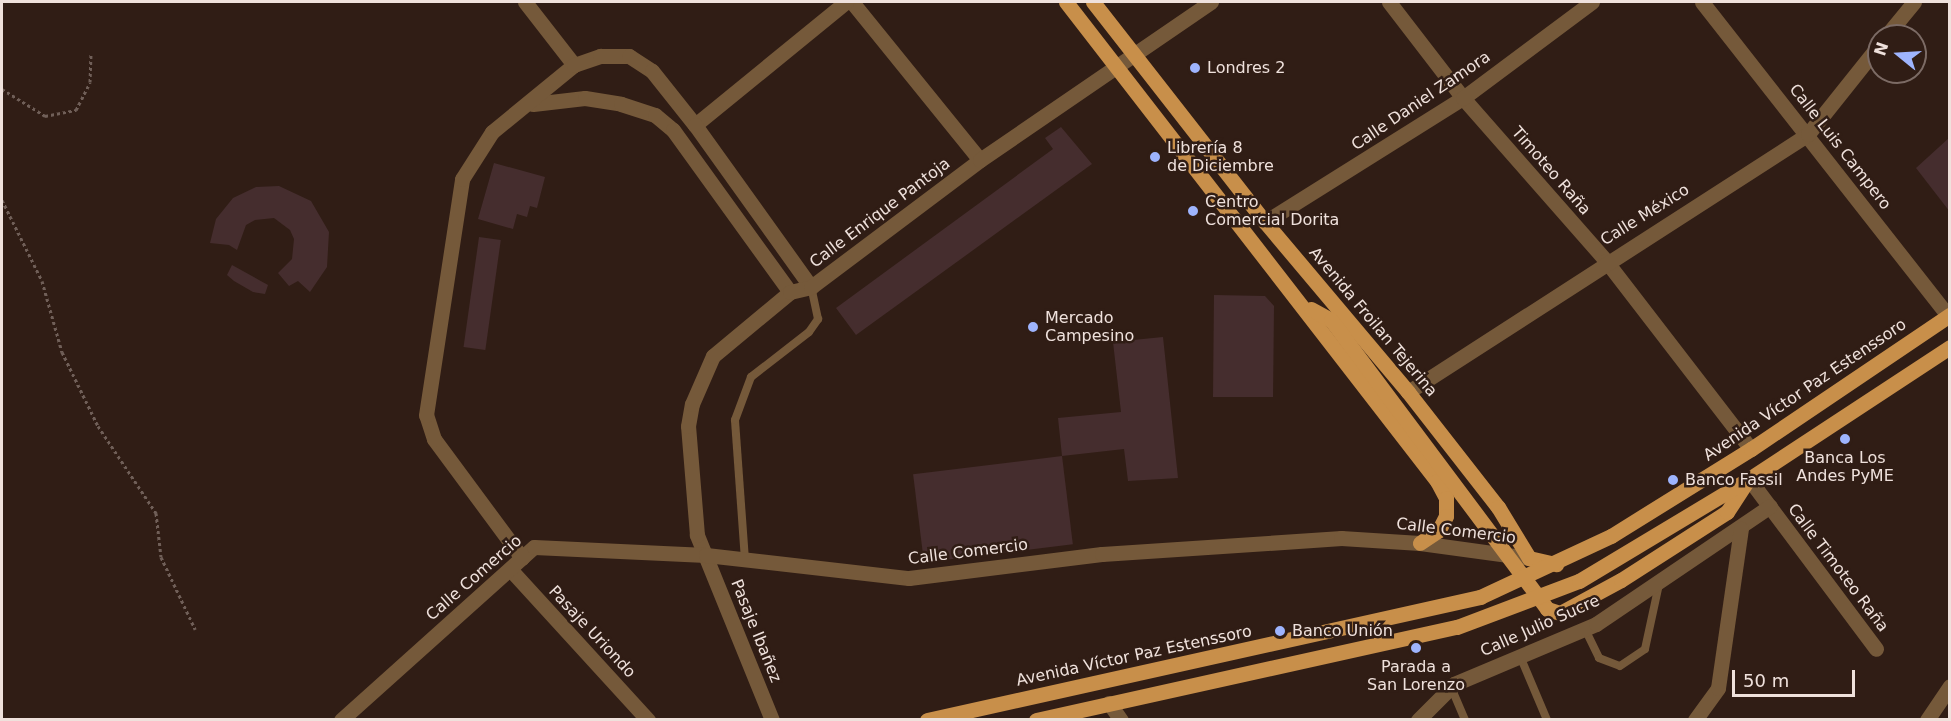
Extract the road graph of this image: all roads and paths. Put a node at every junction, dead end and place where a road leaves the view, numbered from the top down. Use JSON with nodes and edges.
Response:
{"nodes":[{"id":1,"x":525,"y":2,"type":"edge"},
{"id":2,"x":846,"y":2,"type":"edge"},
{"id":3,"x":852,"y":2,"type":"edge"},
{"id":4,"x":1066,"y":2,"type":"edge"},
{"id":5,"x":1093,"y":2,"type":"edge"},
{"id":6,"x":1211,"y":2,"type":"edge"},
{"id":7,"x":1389,"y":2,"type":"edge"},
{"id":8,"x":1592,"y":2,"type":"edge"},
{"id":9,"x":1702,"y":2,"type":"edge"},
{"id":10,"x":1914,"y":2,"type":"edge"},
{"id":11,"x":1896,"y":24,"type":"edge"},
{"id":12,"x":91,"y":53,"type":"dead end"},
{"id":13,"x":1134,"y":54,"type":"junction"},
{"id":14,"x":1867,"y":60,"type":"edge"},
{"id":15,"x":1115,"y":64,"type":"junction"},
{"id":16,"x":574,"y":65,"type":"junction"},
{"id":17,"x":2,"y":89,"type":"edge"},
{"id":18,"x":1463,"y":98,"type":"junction"},
{"id":19,"x":529,"y":105,"type":"junction"},
{"id":20,"x":695,"y":125,"type":"junction"},
{"id":21,"x":1808,"y":134,"type":"junction"},
{"id":22,"x":980,"y":160,"type":"junction"},
{"id":23,"x":2,"y":200,"type":"edge"},
{"id":24,"x":1265,"y":222,"type":"junction"},
{"id":25,"x":1606,"y":261,"type":"junction"},
{"id":26,"x":811,"y":288,"type":"junction"},
{"id":27,"x":790,"y":292,"type":"junction"},
{"id":28,"x":1306,"y":306,"type":"junction"},
{"id":29,"x":1949,"y":315,"type":"edge"},
{"id":30,"x":1950,"y":347,"type":"edge"},
{"id":31,"x":1408,"y":392,"type":"junction"},
{"id":32,"x":1751,"y":449,"type":"junction"},
{"id":33,"x":1749,"y":479,"type":"junction"},
{"id":34,"x":1770,"y":506,"type":"junction"},
{"id":35,"x":1741,"y":529,"type":"junction"},
{"id":36,"x":1420,"y":543,"type":"junction"},
{"id":37,"x":706,"y":555,"type":"junction"},
{"id":38,"x":522,"y":558,"type":"junction"},
{"id":39,"x":1529,"y":558,"type":"junction"},
{"id":40,"x":745,"y":560,"type":"junction"},
{"id":41,"x":1556,"y":564,"type":"junction"},
{"id":42,"x":510,"y":569,"type":"junction"},
{"id":43,"x":1659,"y":584,"type":"junction"},
{"id":44,"x":1585,"y":628,"type":"junction"},
{"id":45,"x":195,"y":629,"type":"dead end"},
{"id":46,"x":1876,"y":649,"type":"dead end"},
{"id":47,"x":1520,"y":656,"type":"junction"},
{"id":48,"x":1950,"y":686,"type":"edge"},
{"id":49,"x":1451,"y":687,"type":"junction"},
{"id":50,"x":1109,"y":703,"type":"junction"},
{"id":51,"x":341,"y":720,"type":"edge"},
{"id":52,"x":648,"y":720,"type":"edge"},
{"id":53,"x":772,"y":720,"type":"edge"},
{"id":54,"x":927,"y":720,"type":"edge"},
{"id":55,"x":1036,"y":720,"type":"edge"},
{"id":56,"x":1121,"y":720,"type":"edge"},
{"id":57,"x":1418,"y":720,"type":"edge"},
{"id":58,"x":1465,"y":720,"type":"edge"},
{"id":59,"x":1547,"y":720,"type":"edge"},
{"id":60,"x":1695,"y":720,"type":"edge"},
{"id":61,"x":1927,"y":720,"type":"edge"}],
"edges":[{"from":1,"to":16,"type":"street"},
{"from":2,"to":20,"type":"street"},
{"from":3,"to":22,"type":"street"},
{"from":4,"to":15,"type":"main road"},
{"from":5,"to":13,"type":"main road","name":"Avenida Froilan Tejerina"},
{"from":6,"to":13,"type":"street","name":"Calle Enrique Pantoja"},
{"from":7,"to":18,"type":"street","name":"Timoteo Raña"},
{"from":8,"to":18,"type":"street","name":"Calle Daniel Zamora"},
{"from":9,"to":21,"type":"street","name":"Calle Luis Campero"},
{"from":10,"to":11,"type":"street"},
{"from":12,"to":17,"type":"path"},
{"from":13,"to":15,"type":"street","name":"Calle Enrique Pantoja"},
{"from":13,"to":24,"type":"main road","name":"Avenida Froilan Tejerina"},
{"from":14,"to":21,"type":"street","name":"Calle México"},
{"from":15,"to":22,"type":"street","name":"Calle Enrique Pantoja"},
{"from":15,"to":28,"type":"main road"},
{"from":16,"to":19,"type":"street"},
{"from":16,"to":20,"type":"street"},
{"from":18,"to":24,"type":"street","name":"Calle Daniel Zamora"},
{"from":18,"to":25,"type":"street","name":"Timoteo Raña"},
{"from":19,"to":27,"type":"street"},
{"from":19,"to":38,"type":"street"},
{"from":20,"to":26,"type":"street"},
{"from":21,"to":25,"type":"street","name":"Calle México"},
{"from":21,"to":29,"type":"street","name":"Calle Luis Campero"},
{"from":22,"to":26,"type":"street","name":"Calle Enrique Pantoja"},
{"from":23,"to":45,"type":"path"},
{"from":24,"to":31,"type":"main road","name":"Avenida Froilan Tejerina"},
{"from":25,"to":31,"type":"street","name":"Calle México"},
{"from":25,"to":32,"type":"street","name":"Timoteo Raña"},
{"from":26,"to":27,"type":"street","name":"Calle Enrique Pantoja"},
{"from":26,"to":40,"type":"lane"},
{"from":27,"to":37,"type":"street","name":"Calle Enrique Pantoja"},
{"from":28,"to":33,"type":"main road"},
{"from":28,"to":36,"type":"main road"},
{"from":29,"to":32,"type":"main road","name":"Avenida Víctor Paz Estenssoro"},
{"from":30,"to":33,"type":"main road"},
{"from":31,"to":39,"type":"main road","name":"Avenida Froilan Tejerina"},
{"from":32,"to":41,"type":"main road","name":"Avenida Víctor Paz Estenssoro"},
{"from":33,"to":34,"type":"street","name":"Calle Timoteo Raña"},
{"from":33,"to":50,"type":"main road"},
{"from":34,"to":35,"type":"street","name":"Calle Julio Sucre"},
{"from":34,"to":46,"type":"street","name":"Calle Timoteo Raña"},
{"from":35,"to":43,"type":"street","name":"Calle Julio Sucre"},
{"from":35,"to":60,"type":"street"},
{"from":36,"to":39,"type":"street","name":"Calle Comercio"},
{"from":36,"to":40,"type":"street","name":"Calle Comercio"},
{"from":37,"to":38,"type":"street","name":"Calle Comercio"},
{"from":37,"to":40,"type":"street","name":"Calle Comercio"},
{"from":37,"to":53,"type":"street","name":"Pasaje Ibañez"},
{"from":38,"to":42,"type":"street","name":"Calle Comercio"},
{"from":39,"to":41,"type":"main road","name":"Calle Comercio"},
{"from":41,"to":54,"type":"main road","name":"Avenida Víctor Paz Estenssoro"},
{"from":42,"to":51,"type":"street","name":"Calle Comercio"},
{"from":42,"to":52,"type":"street","name":"Pasaje Uriondo"},
{"from":43,"to":44,"type":"street","name":"Calle Julio Sucre"},
{"from":43,"to":44,"type":"lane"},
{"from":44,"to":47,"type":"street","name":"Calle Julio Sucre"},
{"from":47,"to":49,"type":"street","name":"Calle Julio Sucre"},
{"from":47,"to":59,"type":"lane"},
{"from":48,"to":61,"type":"street"},
{"from":49,"to":57,"type":"street","name":"Calle Julio Sucre"},
{"from":49,"to":58,"type":"lane"},
{"from":50,"to":55,"type":"main road"},
{"from":50,"to":56,"type":"street"}]}
